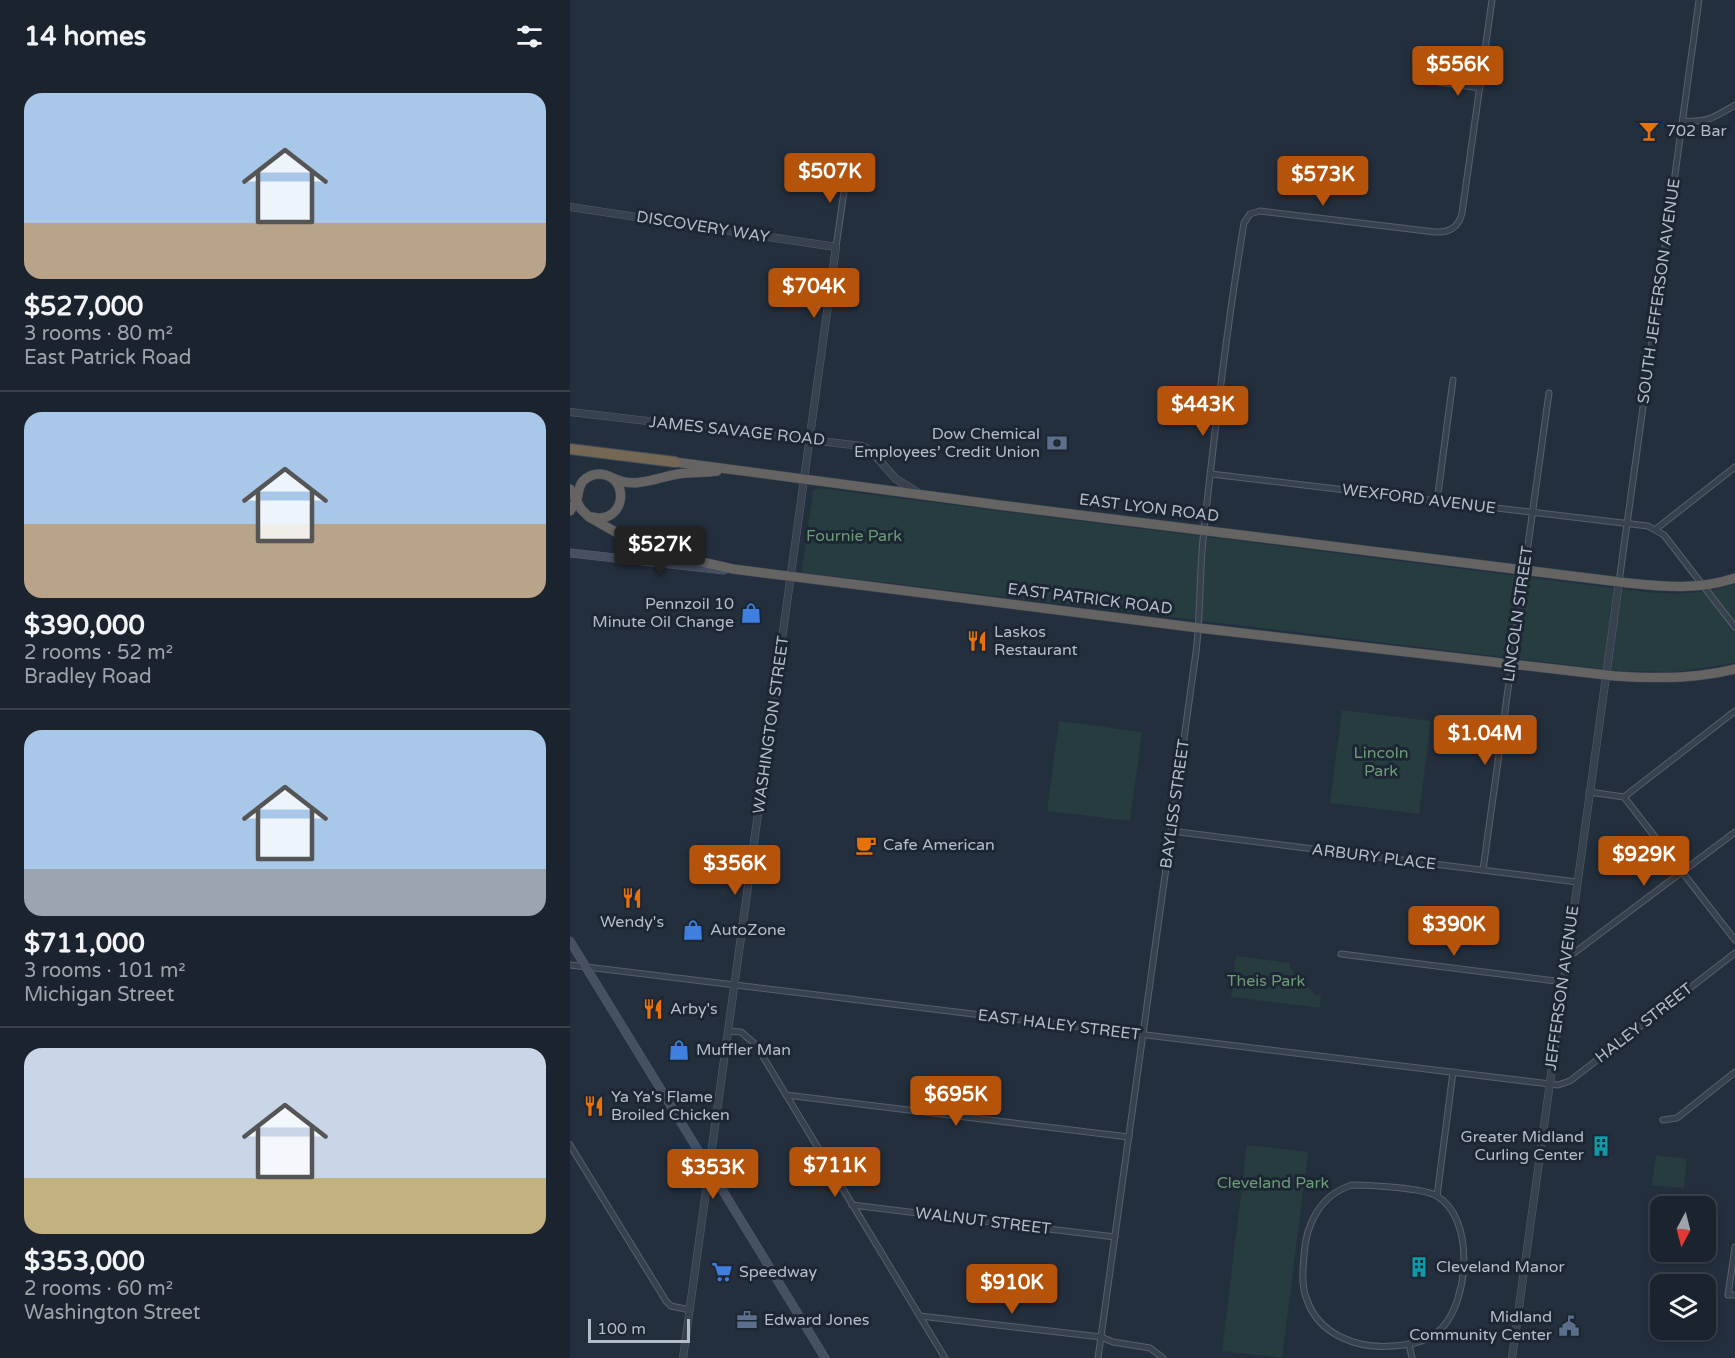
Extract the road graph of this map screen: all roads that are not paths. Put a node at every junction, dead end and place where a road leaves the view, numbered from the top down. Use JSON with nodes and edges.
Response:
{"nodes":[{"id":1,"x":1492,"y":0,"type":"edge"},
{"id":2,"x":1699,"y":0,"type":"edge"},
{"id":3,"x":1440,"y":74,"type":"dead end"},
{"id":4,"x":1481,"y":79,"type":"junction"},
{"id":5,"x":1438,"y":82,"type":"dead end"},
{"id":6,"x":1480,"y":88,"type":"junction"},
{"id":7,"x":1735,"y":105,"type":"edge"},
{"id":8,"x":1683,"y":121,"type":"junction"},
{"id":9,"x":848,"y":164,"type":"dead end"},
{"id":10,"x":570,"y":207,"type":"edge"},
{"id":11,"x":836,"y":248,"type":"junction"},
{"id":12,"x":1453,"y":380,"type":"dead end"},
{"id":13,"x":1549,"y":393,"type":"dead end"},
{"id":14,"x":570,"y":412,"type":"edge"},
{"id":15,"x":810,"y":439,"type":"junction"},
{"id":16,"x":570,"y":449,"type":"edge"},
{"id":17,"x":675,"y":462,"type":"joint"},
{"id":18,"x":1735,"y":468,"type":"edge"},
{"id":19,"x":728,"y":469,"type":"junction"},
{"id":20,"x":1211,"y":474,"type":"junction"},
{"id":21,"x":610,"y":477,"type":"junction"},
{"id":22,"x":804,"y":479,"type":"junction"},
{"id":23,"x":570,"y":489,"type":"edge"},
{"id":24,"x":922,"y":495,"type":"junction"},
{"id":25,"x":577,"y":500,"type":"junction"},
{"id":26,"x":1437,"y":501,"type":"junction"},
{"id":27,"x":570,"y":511,"type":"edge"},
{"id":28,"x":585,"y":513,"type":"junction"},
{"id":29,"x":1532,"y":513,"type":"junction"},
{"id":30,"x":1627,"y":524,"type":"junction"},
{"id":31,"x":1656,"y":529,"type":"junction"},
{"id":32,"x":1204,"y":530,"type":"junction"},
{"id":33,"x":570,"y":553,"type":"edge"},
{"id":34,"x":1524,"y":570,"type":"junction"},
{"id":35,"x":753,"y":573,"type":"junction"},
{"id":36,"x":791,"y":577,"type":"junction"},
{"id":37,"x":1735,"y":578,"type":"edge"},
{"id":38,"x":1619,"y":582,"type":"junction"},
{"id":39,"x":1703,"y":586,"type":"junction"},
{"id":40,"x":1735,"y":627,"type":"edge"},
{"id":41,"x":1199,"y":628,"type":"junction"},
{"id":42,"x":1511,"y":664,"type":"junction"},
{"id":43,"x":1735,"y":669,"type":"edge"},
{"id":44,"x":1606,"y":675,"type":"junction"},
{"id":45,"x":1735,"y":711,"type":"edge"},
{"id":46,"x":1589,"y":792,"type":"junction"},
{"id":47,"x":1624,"y":797,"type":"junction"},
{"id":48,"x":1171,"y":831,"type":"junction"},
{"id":49,"x":1735,"y":832,"type":"edge"},
{"id":50,"x":1483,"y":870,"type":"junction"},
{"id":51,"x":1683,"y":872,"type":"junction"},
{"id":52,"x":1576,"y":882,"type":"junction"},
{"id":53,"x":1735,"y":940,"type":"edge"},
{"id":54,"x":570,"y":941,"type":"edge"},
{"id":55,"x":1735,"y":952,"type":"edge"},
{"id":56,"x":1341,"y":954,"type":"dead end"},
{"id":57,"x":1566,"y":959,"type":"junction"},
{"id":58,"x":570,"y":965,"type":"edge"},
{"id":59,"x":588,"y":967,"type":"junction"},
{"id":60,"x":1563,"y":982,"type":"junction"},
{"id":61,"x":734,"y":986,"type":"junction"},
{"id":62,"x":729,"y":1030,"type":"junction"},
{"id":63,"x":1143,"y":1035,"type":"junction"},
{"id":64,"x":1453,"y":1072,"type":"junction"},
{"id":65,"x":1735,"y":1072,"type":"edge"},
{"id":66,"x":1549,"y":1085,"type":"junction"},
{"id":67,"x":786,"y":1095,"type":"junction"},
{"id":68,"x":1663,"y":1120,"type":"dead end"},
{"id":69,"x":1129,"y":1137,"type":"junction"},
{"id":70,"x":570,"y":1145,"type":"edge"},
{"id":71,"x":709,"y":1170,"type":"junction"},
{"id":72,"x":1437,"y":1196,"type":"junction"},
{"id":73,"x":852,"y":1205,"type":"junction"},
{"id":74,"x":1115,"y":1237,"type":"junction"},
{"id":75,"x":1735,"y":1247,"type":"edge"},
{"id":76,"x":1735,"y":1295,"type":"edge"},
{"id":77,"x":690,"y":1310,"type":"junction"},
{"id":78,"x":920,"y":1316,"type":"junction"},
{"id":79,"x":1101,"y":1338,"type":"junction"},
{"id":80,"x":1408,"y":1344,"type":"junction"},
{"id":81,"x":683,"y":1358,"type":"edge"},
{"id":82,"x":825,"y":1358,"type":"edge"},
{"id":83,"x":945,"y":1358,"type":"edge"},
{"id":84,"x":1098,"y":1358,"type":"edge"},
{"id":85,"x":1163,"y":1358,"type":"edge"},
{"id":86,"x":1412,"y":1358,"type":"edge"},
{"id":87,"x":1512,"y":1358,"type":"edge"}],
"edges":[{"from":1,"to":4,"type":"street"},
{"from":2,"to":8,"type":"street","name":"SOUTH JEFFERSON AVENUE"},
{"from":3,"to":4,"type":"street"},
{"from":4,"to":6,"type":"street"},
{"from":5,"to":6,"type":"street"},
{"from":6,"to":20,"type":"street","name":"BAYLISS STREET"},
{"from":7,"to":8,"type":"street"},
{"from":8,"to":30,"type":"street","name":"SOUTH JEFFERSON AVENUE"},
{"from":9,"to":11,"type":"street","name":"WASHINGTON STREET"},
{"from":10,"to":11,"type":"street","name":"DISCOVERY WAY"},
{"from":11,"to":15,"type":"street","name":"WASHINGTON STREET"},
{"from":12,"to":26,"type":"street"},
{"from":13,"to":29,"type":"street","name":"LINCOLN STREET"},
{"from":14,"to":15,"type":"street","name":"JAMES SAVAGE ROAD"},
{"from":15,"to":22,"type":"street","name":"WASHINGTON STREET"},
{"from":15,"to":24,"type":"street","name":"JAMES SAVAGE ROAD"},
{"from":16,"to":17,"type":"highway"},
{"from":17,"to":19,"type":"highway","name":"EAST LYON ROAD"},
{"from":18,"to":31,"type":"street"},
{"from":19,"to":21,"type":"highway"},
{"from":19,"to":22,"type":"highway","name":"EAST LYON ROAD"},
{"from":20,"to":26,"type":"street","name":"WEXFORD AVENUE"},
{"from":20,"to":32,"type":"street","name":"BAYLISS STREET"},
{"from":21,"to":25,"type":"highway"},
{"from":21,"to":28,"type":"highway"},
{"from":22,"to":24,"type":"highway","name":"EAST LYON ROAD"},
{"from":22,"to":36,"type":"street","name":"WASHINGTON STREET"},
{"from":23,"to":25,"type":"highway"},
{"from":24,"to":32,"type":"highway","name":"EAST LYON ROAD"},
{"from":25,"to":27,"type":"highway"},
{"from":25,"to":28,"type":"highway"},
{"from":26,"to":29,"type":"street","name":"WEXFORD AVENUE"},
{"from":28,"to":35,"type":"highway"},
{"from":29,"to":30,"type":"street","name":"WEXFORD AVENUE"},
{"from":29,"to":34,"type":"street","name":"LINCOLN STREET"},
{"from":30,"to":31,"type":"street","name":"WEXFORD AVENUE"},
{"from":30,"to":38,"type":"street","name":"SOUTH JEFFERSON AVENUE"},
{"from":31,"to":39,"type":"street"},
{"from":32,"to":34,"type":"highway","name":"EAST LYON ROAD"},
{"from":32,"to":41,"type":"street","name":"BAYLISS STREET"},
{"from":33,"to":35,"type":"main road","name":"EAST PATRICK ROAD"},
{"from":34,"to":38,"type":"highway","name":"EAST LYON ROAD"},
{"from":34,"to":42,"type":"street","name":"LINCOLN STREET"},
{"from":35,"to":36,"type":"highway","name":"EAST PATRICK ROAD"},
{"from":36,"to":41,"type":"highway","name":"EAST PATRICK ROAD"},
{"from":36,"to":61,"type":"street","name":"WASHINGTON STREET"},
{"from":37,"to":39,"type":"highway","name":"EAST LYON ROAD"},
{"from":38,"to":39,"type":"highway","name":"EAST LYON ROAD"},
{"from":38,"to":44,"type":"street","name":"JEFFERSON AVENUE"},
{"from":39,"to":40,"type":"street"},
{"from":41,"to":42,"type":"highway","name":"EAST PATRICK ROAD"},
{"from":41,"to":48,"type":"street","name":"BAYLISS STREET"},
{"from":42,"to":44,"type":"highway","name":"EAST PATRICK ROAD"},
{"from":42,"to":50,"type":"street","name":"LINCOLN STREET"},
{"from":43,"to":44,"type":"highway","name":"EAST PATRICK ROAD"},
{"from":44,"to":46,"type":"street","name":"JEFFERSON AVENUE"},
{"from":45,"to":47,"type":"street"},
{"from":46,"to":47,"type":"street"},
{"from":46,"to":52,"type":"street","name":"JEFFERSON AVENUE"},
{"from":47,"to":51,"type":"street"},
{"from":48,"to":50,"type":"street","name":"ARBURY PLACE"},
{"from":48,"to":63,"type":"street","name":"BAYLISS STREET"},
{"from":49,"to":51,"type":"street"},
{"from":50,"to":52,"type":"street","name":"ARBURY PLACE"},
{"from":51,"to":53,"type":"street"},
{"from":51,"to":57,"type":"street"},
{"from":52,"to":57,"type":"street","name":"JEFFERSON AVENUE"},
{"from":54,"to":59,"type":"main road"},
{"from":55,"to":66,"type":"street","name":"HALEY STREET"},
{"from":56,"to":60,"type":"street"},
{"from":57,"to":60,"type":"street","name":"JEFFERSON AVENUE"},
{"from":58,"to":59,"type":"street","name":"EAST HALEY STREET"},
{"from":59,"to":61,"type":"street","name":"EAST HALEY STREET"},
{"from":59,"to":71,"type":"main road"},
{"from":60,"to":66,"type":"street","name":"JEFFERSON AVENUE"},
{"from":61,"to":62,"type":"street","name":"WASHINGTON STREET"},
{"from":61,"to":63,"type":"street","name":"EAST HALEY STREET"},
{"from":62,"to":67,"type":"street"},
{"from":62,"to":71,"type":"street","name":"WASHINGTON STREET"},
{"from":63,"to":64,"type":"street","name":"EAST HALEY STREET"},
{"from":63,"to":69,"type":"street","name":"BAYLISS STREET"},
{"from":64,"to":66,"type":"street","name":"EAST HALEY STREET"},
{"from":64,"to":72,"type":"street"},
{"from":65,"to":68,"type":"street"},
{"from":66,"to":87,"type":"street","name":"JEFFERSON AVENUE"},
{"from":67,"to":69,"type":"street"},
{"from":67,"to":73,"type":"street"},
{"from":69,"to":74,"type":"street","name":"BAYLISS STREET"},
{"from":70,"to":77,"type":"street"},
{"from":71,"to":77,"type":"street","name":"WASHINGTON STREET"},
{"from":71,"to":82,"type":"main road"},
{"from":72,"to":80,"type":"street"},
{"from":72,"to":80,"type":"street"},
{"from":73,"to":74,"type":"street","name":"WALNUT STREET"},
{"from":73,"to":78,"type":"street"},
{"from":74,"to":79,"type":"street","name":"BAYLISS STREET"},
{"from":75,"to":76,"type":"street"},
{"from":77,"to":81,"type":"street","name":"WASHINGTON STREET"},
{"from":78,"to":79,"type":"street"},
{"from":78,"to":83,"type":"street"},
{"from":79,"to":84,"type":"street","name":"BAYLISS STREET"},
{"from":79,"to":85,"type":"street"},
{"from":80,"to":86,"type":"street"}]}
